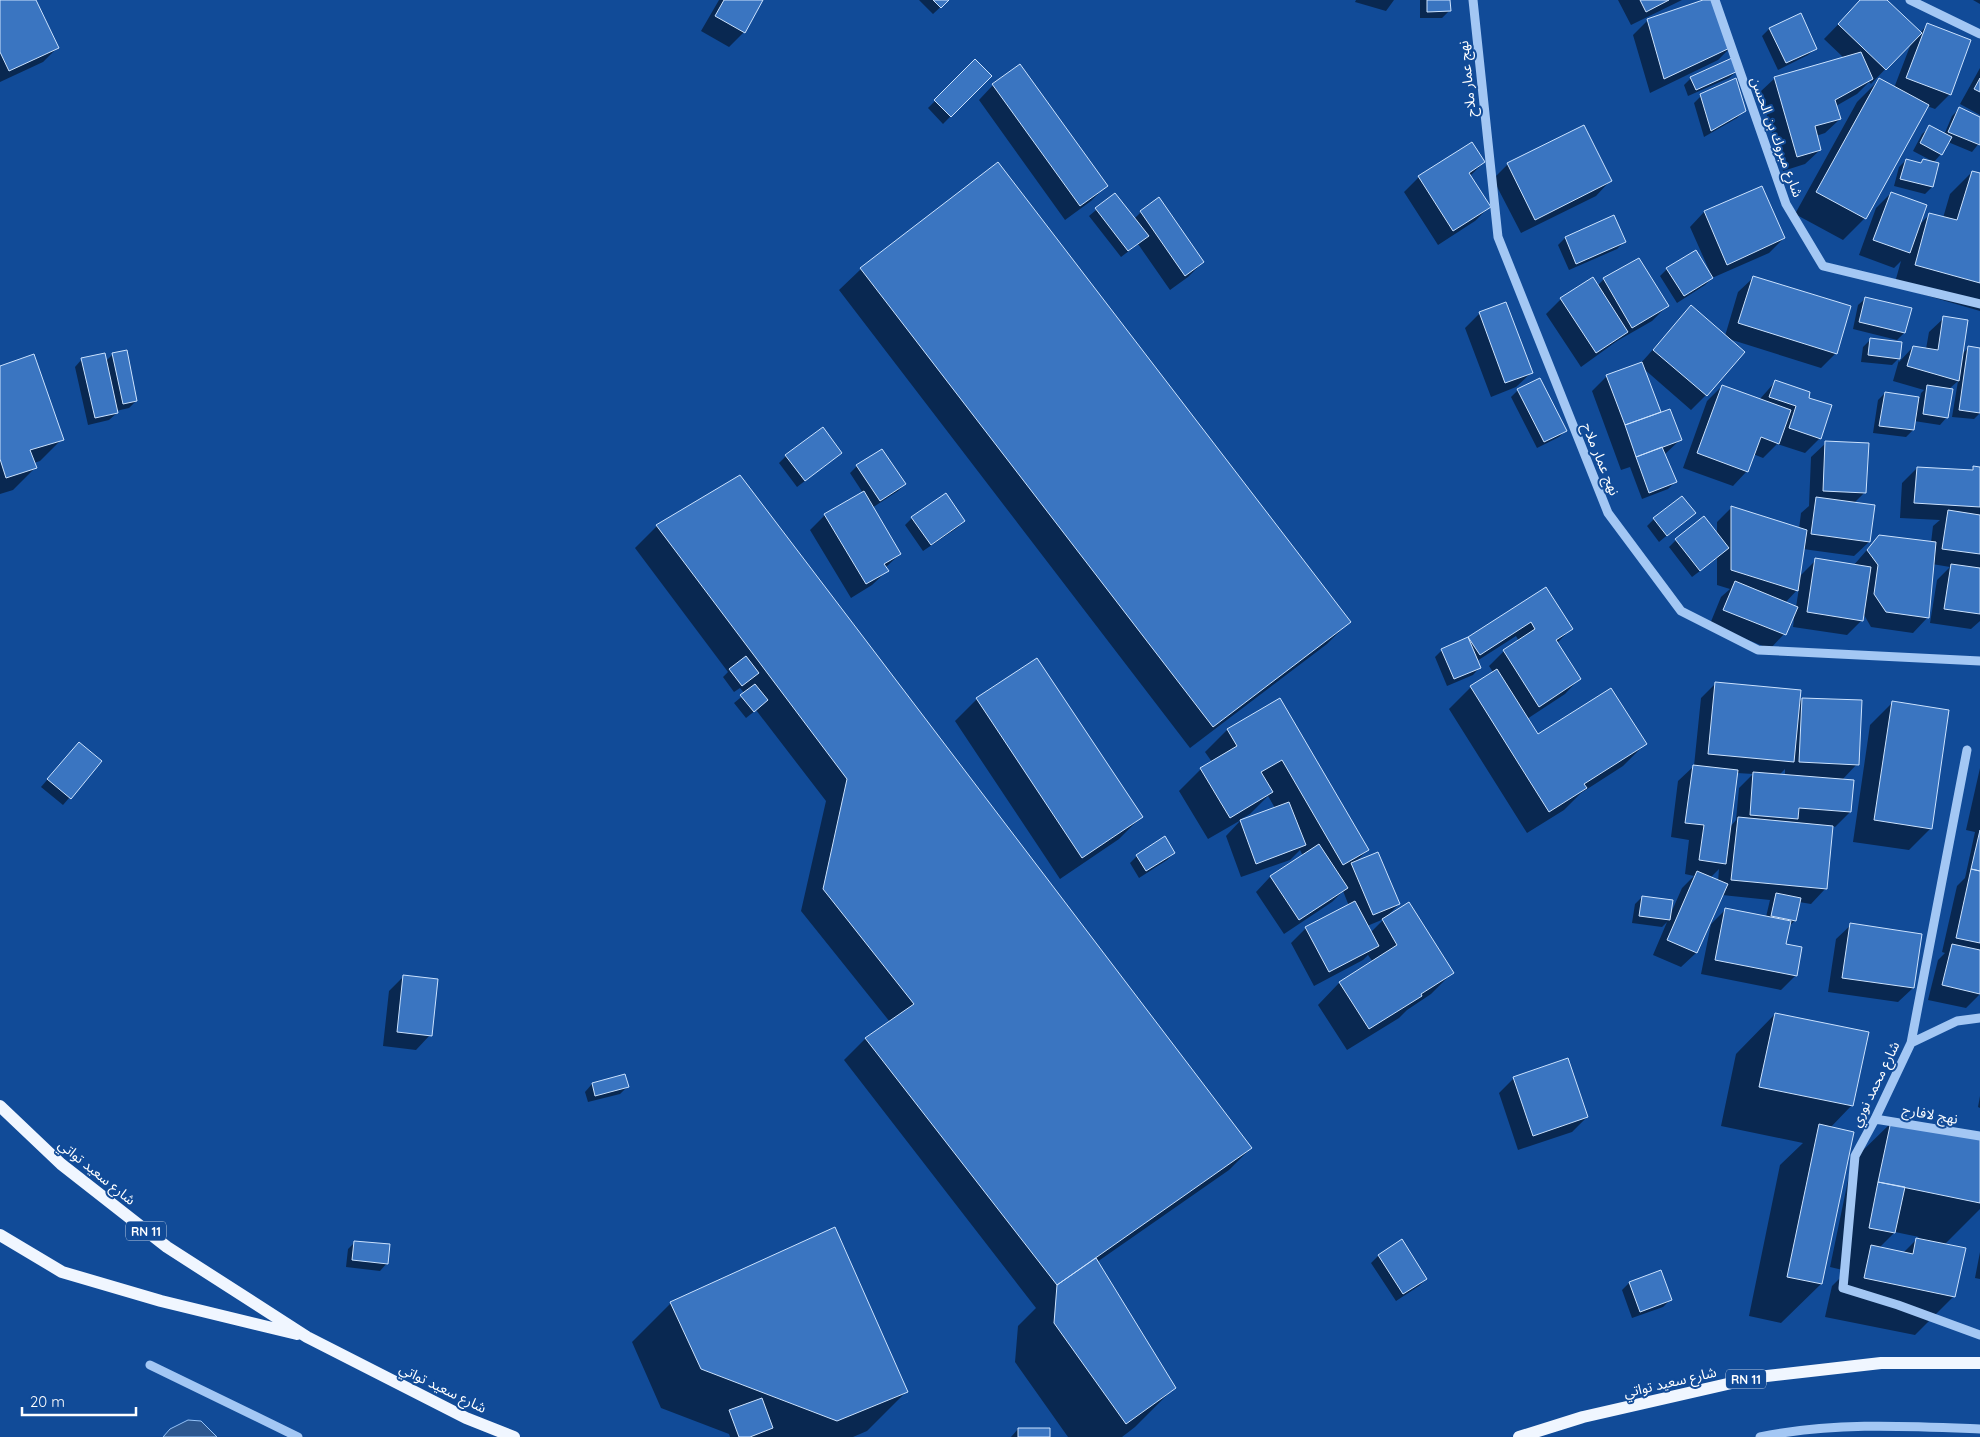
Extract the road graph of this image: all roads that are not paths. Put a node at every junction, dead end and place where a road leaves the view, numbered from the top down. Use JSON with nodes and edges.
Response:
{"nodes":[{"id":1,"x":1473,"y":0,"type":"edge"},
{"id":2,"x":1715,"y":0,"type":"edge"},
{"id":3,"x":1910,"y":0,"type":"edge"},
{"id":4,"x":1980,"y":34,"type":"edge"},
{"id":5,"x":1980,"y":304,"type":"edge"},
{"id":6,"x":1980,"y":661,"type":"edge"},
{"id":7,"x":1967,"y":750,"type":"dead end"},
{"id":8,"x":1980,"y":1018,"type":"edge"},
{"id":9,"x":1911,"y":1043,"type":"junction"},
{"id":10,"x":0,"y":1106,"type":"edge"},
{"id":11,"x":1876,"y":1118,"type":"junction"},
{"id":12,"x":1980,"y":1136,"type":"edge"},
{"id":13,"x":0,"y":1235,"type":"edge"},
{"id":14,"x":1980,"y":1335,"type":"edge"},
{"id":15,"x":307,"y":1337,"type":"junction"},
{"id":16,"x":1980,"y":1363,"type":"edge"},
{"id":17,"x":150,"y":1365,"type":"dead end"},
{"id":18,"x":1980,"y":1429,"type":"edge"},
{"id":19,"x":298,"y":1437,"type":"edge"},
{"id":20,"x":514,"y":1437,"type":"edge"},
{"id":21,"x":1519,"y":1437,"type":"edge"},
{"id":22,"x":1760,"y":1437,"type":"edge"}],
"edges":[{"from":1,"to":6,"type":"street","name":"نهج عمار ملاح"},
{"from":2,"to":5,"type":"street","name":"شارع مبروك بن الحسن"},
{"from":3,"to":4,"type":"street"},
{"from":7,"to":9,"type":"street","name":"شارع محمد نوري"},
{"from":8,"to":9,"type":"street"},
{"from":9,"to":11,"type":"street","name":"شارع محمد نوري"},
{"from":10,"to":15,"type":"main road","name":"شارع سعيد تواتي","number":"RN 11"},
{"from":11,"to":12,"type":"street","name":"نهج لافارج"},
{"from":11,"to":14,"type":"street","name":"شارع محمد نوري"},
{"from":13,"to":15,"type":"main road","name":"شارع سعيد تواتي","number":"RN 11"},
{"from":15,"to":20,"type":"main road","name":"شارع سعيد تواتي","number":"RN 11"},
{"from":16,"to":21,"type":"main road","name":"شارع سعيد تواتي","number":"RN 11"},
{"from":17,"to":19,"type":"street"},
{"from":18,"to":22,"type":"street"}]}
